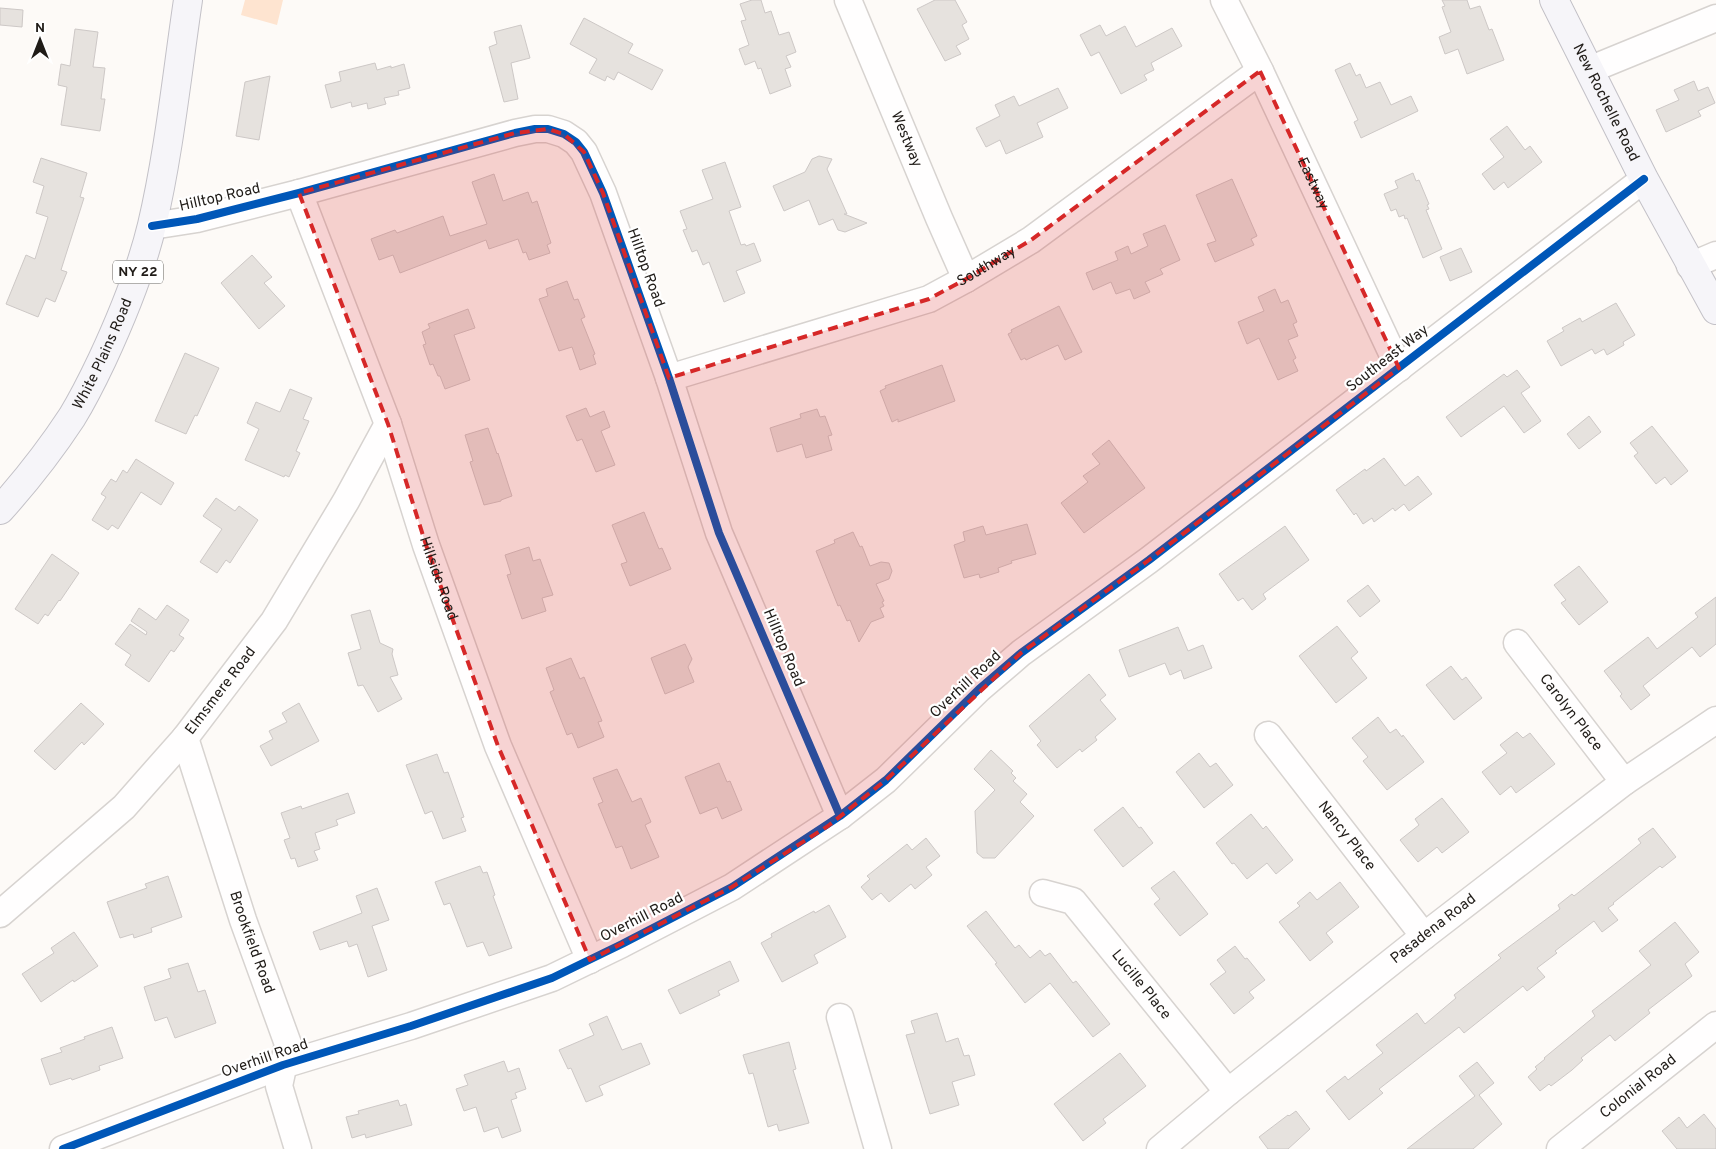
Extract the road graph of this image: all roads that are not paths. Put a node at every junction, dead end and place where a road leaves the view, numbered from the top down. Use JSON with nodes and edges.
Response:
{"nodes":[{"id":1,"x":188,"y":0,"type":"edge"},
{"id":2,"x":848,"y":0,"type":"edge"},
{"id":3,"x":1224,"y":0,"type":"edge"},
{"id":4,"x":1554,"y":0,"type":"edge"},
{"id":5,"x":1716,"y":18,"type":"edge"},
{"id":6,"x":1589,"y":70,"type":"junction"},
{"id":7,"x":1260,"y":71,"type":"junction"},
{"id":8,"x":1644,"y":179,"type":"junction"},
{"id":9,"x":299,"y":193,"type":"junction"},
{"id":10,"x":152,"y":226,"type":"junction"},
{"id":11,"x":1716,"y":255,"type":"edge"},
{"id":12,"x":1690,"y":266,"type":"junction"},
{"id":13,"x":966,"y":279,"type":"junction"},
{"id":14,"x":1716,"y":310,"type":"edge"},
{"id":15,"x":1399,"y":368,"type":"junction"},
{"id":16,"x":669,"y":378,"type":"junction"},
{"id":17,"x":388,"y":424,"type":"junction"},
{"id":18,"x":0,"y":510,"type":"edge"},
{"id":19,"x":1149,"y":560,"type":"joint"},
{"id":20,"x":1517,"y":643,"type":"dead end"},
{"id":21,"x":1716,"y":720,"type":"edge"},
{"id":22,"x":1268,"y":736,"type":"dead end"},
{"id":23,"x":185,"y":738,"type":"junction"},
{"id":24,"x":1624,"y":782,"type":"junction"},
{"id":25,"x":840,"y":816,"type":"junction"},
{"id":26,"x":1043,"y":893,"type":"dead end"},
{"id":27,"x":0,"y":914,"type":"edge"},
{"id":28,"x":1424,"y":936,"type":"junction"},
{"id":29,"x":590,"y":960,"type":"junction"},
{"id":30,"x":840,"y":1016,"type":"dead end"},
{"id":31,"x":1716,"y":1025,"type":"edge"},
{"id":32,"x":283,"y":1065,"type":"junction"},
{"id":33,"x":1228,"y":1092,"type":"junction"},
{"id":34,"x":63,"y":1149,"type":"edge"},
{"id":35,"x":298,"y":1149,"type":"edge"},
{"id":36,"x":878,"y":1149,"type":"edge"},
{"id":37,"x":1160,"y":1149,"type":"edge"},
{"id":38,"x":1560,"y":1149,"type":"edge"}],
"edges":[{"from":1,"to":10,"type":"main road","name":"White Plains Road","number":"NY 22"},
{"from":2,"to":13,"type":"street","name":"Westway"},
{"from":3,"to":7,"type":"street","name":"Eastway"},
{"from":4,"to":6,"type":"main road","name":"New Rochelle Road"},
{"from":5,"to":6,"type":"street"},
{"from":6,"to":8,"type":"main road","name":"New Rochelle Road"},
{"from":7,"to":13,"type":"street","name":"Southway"},
{"from":7,"to":15,"type":"street","name":"Eastway"},
{"from":8,"to":12,"type":"main road","name":"New Rochelle Road"},
{"from":8,"to":15,"type":"street","name":"Southeast Way"},
{"from":9,"to":10,"type":"street","name":"Hilltop Road"},
{"from":9,"to":16,"type":"street","name":"Hilltop Road"},
{"from":9,"to":17,"type":"street","name":"Hillside Road"},
{"from":10,"to":18,"type":"main road","name":"White Plains Road","number":"NY 22"},
{"from":11,"to":12,"type":"street"},
{"from":12,"to":14,"type":"main road","name":"New Rochelle Road"},
{"from":13,"to":16,"type":"street","name":"Southway"},
{"from":15,"to":19,"type":"street","name":"Southeast Way"},
{"from":16,"to":25,"type":"street","name":"Hilltop Road"},
{"from":17,"to":23,"type":"street","name":"Elmsmere Road"},
{"from":17,"to":29,"type":"street","name":"Hillside Road"},
{"from":19,"to":25,"type":"street","name":"Overhill Road"},
{"from":20,"to":24,"type":"street","name":"Carolyn Place"},
{"from":21,"to":24,"type":"street","name":"Pasadena Road"},
{"from":22,"to":28,"type":"street","name":"Nancy Place"},
{"from":23,"to":27,"type":"street","name":"Elmsmere Road"},
{"from":23,"to":32,"type":"street","name":"Brookfield Road"},
{"from":24,"to":28,"type":"street","name":"Pasadena Road"},
{"from":25,"to":29,"type":"street","name":"Overhill Road"},
{"from":26,"to":33,"type":"street","name":"Lucille Place"},
{"from":28,"to":33,"type":"street","name":"Pasadena Road"},
{"from":29,"to":32,"type":"street","name":"Overhill Road"},
{"from":30,"to":36,"type":"street"},
{"from":31,"to":38,"type":"street","name":"Colonial Road"},
{"from":32,"to":34,"type":"street","name":"Overhill Road"},
{"from":32,"to":35,"type":"street","name":"Brookfield Road"},
{"from":33,"to":37,"type":"street","name":"Pasadena Road"}]}
